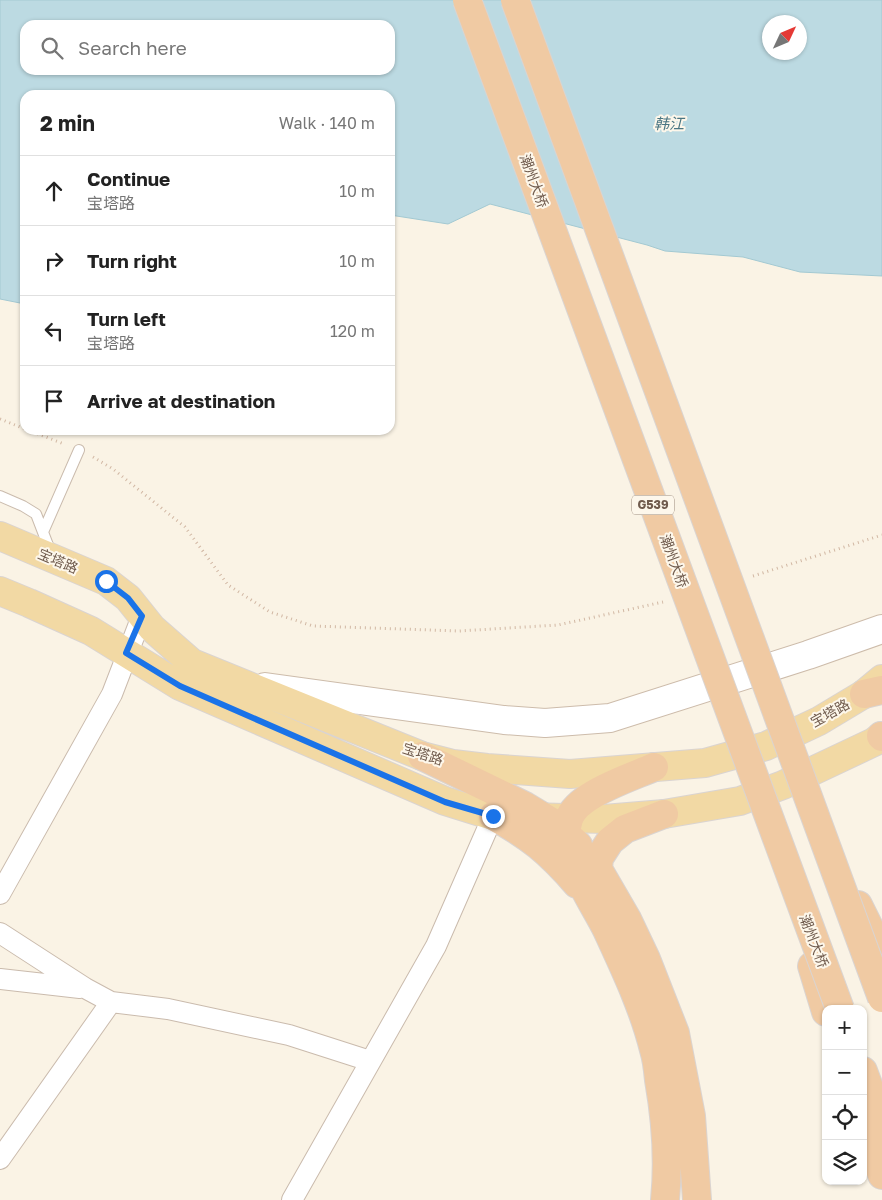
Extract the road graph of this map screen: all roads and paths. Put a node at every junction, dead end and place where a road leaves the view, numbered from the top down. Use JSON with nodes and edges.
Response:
{"nodes":[{"id":1,"x":467,"y":0,"type":"edge"},
{"id":2,"x":515,"y":0,"type":"edge"},
{"id":3,"x":0,"y":419,"type":"edge"},
{"id":4,"x":20,"y":427,"type":"edge"},
{"id":5,"x":40,"y":435,"type":"edge"},
{"id":6,"x":80,"y":450,"type":"junction"},
{"id":7,"x":0,"y":496,"type":"edge"},
{"id":8,"x":43,"y":532,"type":"junction"},
{"id":9,"x":0,"y":536,"type":"edge"},
{"id":10,"x":882,"y":536,"type":"edge"},
{"id":11,"x":53,"y":559,"type":"junction"},
{"id":12,"x":752,"y":576,"type":"dead end"},
{"id":13,"x":0,"y":591,"type":"edge"},
{"id":14,"x":667,"y":601,"type":"dead end"},
{"id":15,"x":142,"y":616,"type":"junction"},
{"id":16,"x":882,"y":629,"type":"edge"},
{"id":17,"x":126,"y":653,"type":"junction"},
{"id":18,"x":243,"y":684,"type":"junction"},
{"id":19,"x":876,"y":688,"type":"edge"},
{"id":20,"x":882,"y":736,"type":"edge"},
{"id":21,"x":422,"y":756,"type":"junction"},
{"id":22,"x":654,"y":767,"type":"junction"},
{"id":23,"x":664,"y":814,"type":"junction"},
{"id":24,"x":493,"y":816,"type":"junction"},
{"id":25,"x":816,"y":818,"type":"junction"},
{"id":26,"x":559,"y":823,"type":"junction"},
{"id":27,"x":772,"y":828,"type":"junction"},
{"id":28,"x":598,"y":869,"type":"junction"},
{"id":29,"x":0,"y":894,"type":"edge"},
{"id":30,"x":589,"y":898,"type":"junction"},
{"id":31,"x":0,"y":933,"type":"edge"},
{"id":32,"x":882,"y":953,"type":"edge"},
{"id":33,"x":0,"y":979,"type":"edge"},
{"id":34,"x":85,"y":988,"type":"junction"},
{"id":35,"x":882,"y":998,"type":"edge"},
{"id":36,"x":111,"y":1002,"type":"junction"},
{"id":37,"x":824,"y":1005,"type":"edge"},
{"id":38,"x":838,"y":1005,"type":"edge"},
{"id":39,"x":370,"y":1061,"type":"junction"},
{"id":40,"x":867,"y":1082,"type":"edge"},
{"id":41,"x":882,"y":1122,"type":"edge"},
{"id":42,"x":867,"y":1133,"type":"edge"},
{"id":43,"x":0,"y":1158,"type":"edge"},
{"id":44,"x":882,"y":1175,"type":"edge"},
{"id":45,"x":697,"y":1198,"type":"edge"},
{"id":46,"x":292,"y":1200,"type":"edge"},
{"id":47,"x":665,"y":1200,"type":"edge"}],
"edges":[{"from":1,"to":27,"type":"highway","name":"潮州大桥","number":"G539","bridge":true},
{"from":2,"to":25,"type":"highway","bridge":true},
{"from":3,"to":4,"type":"path"},
{"from":5,"to":6,"type":"path"},
{"from":6,"to":8,"type":"lane"},
{"from":6,"to":14,"type":"path"},
{"from":7,"to":8,"type":"lane"},
{"from":8,"to":11,"type":"lane"},
{"from":9,"to":11,"type":"main road","name":"宝塔路"},
{"from":10,"to":12,"type":"path"},
{"from":11,"to":15,"type":"main road","name":"宝塔路"},
{"from":13,"to":17,"type":"main road"},
{"from":15,"to":17,"type":"street"},
{"from":15,"to":18,"type":"main road","name":"宝塔路"},
{"from":16,"to":18,"type":"main road"},
{"from":17,"to":24,"type":"main road"},
{"from":17,"to":29,"type":"street"},
{"from":18,"to":21,"type":"main road","name":"宝塔路"},
{"from":19,"to":22,"type":"main road","name":"宝塔路"},
{"from":20,"to":23,"type":"main road"},
{"from":21,"to":22,"type":"main road","name":"宝塔路"},
{"from":21,"to":26,"type":"highway"},
{"from":22,"to":26,"type":"highway"},
{"from":23,"to":26,"type":"main road"},
{"from":23,"to":28,"type":"highway"},
{"from":24,"to":26,"type":"main road"},
{"from":24,"to":30,"type":"highway"},
{"from":24,"to":39,"type":"street"},
{"from":25,"to":32,"type":"highway","bridge":true},
{"from":25,"to":35,"type":"highway","bridge":true},
{"from":26,"to":28,"type":"highway"},
{"from":26,"to":30,"type":"highway"},
{"from":27,"to":37,"type":"highway","bridge":true},
{"from":27,"to":38,"type":"highway","name":"潮州大桥","number":"G539","bridge":true},
{"from":28,"to":45,"type":"highway"},
{"from":30,"to":47,"type":"highway"},
{"from":31,"to":34,"type":"street"},
{"from":33,"to":34,"type":"street"},
{"from":34,"to":36,"type":"street"},
{"from":36,"to":39,"type":"street"},
{"from":36,"to":43,"type":"street"},
{"from":39,"to":46,"type":"street"},
{"from":40,"to":41,"type":"highway"},
{"from":42,"to":44,"type":"highway"}]}
